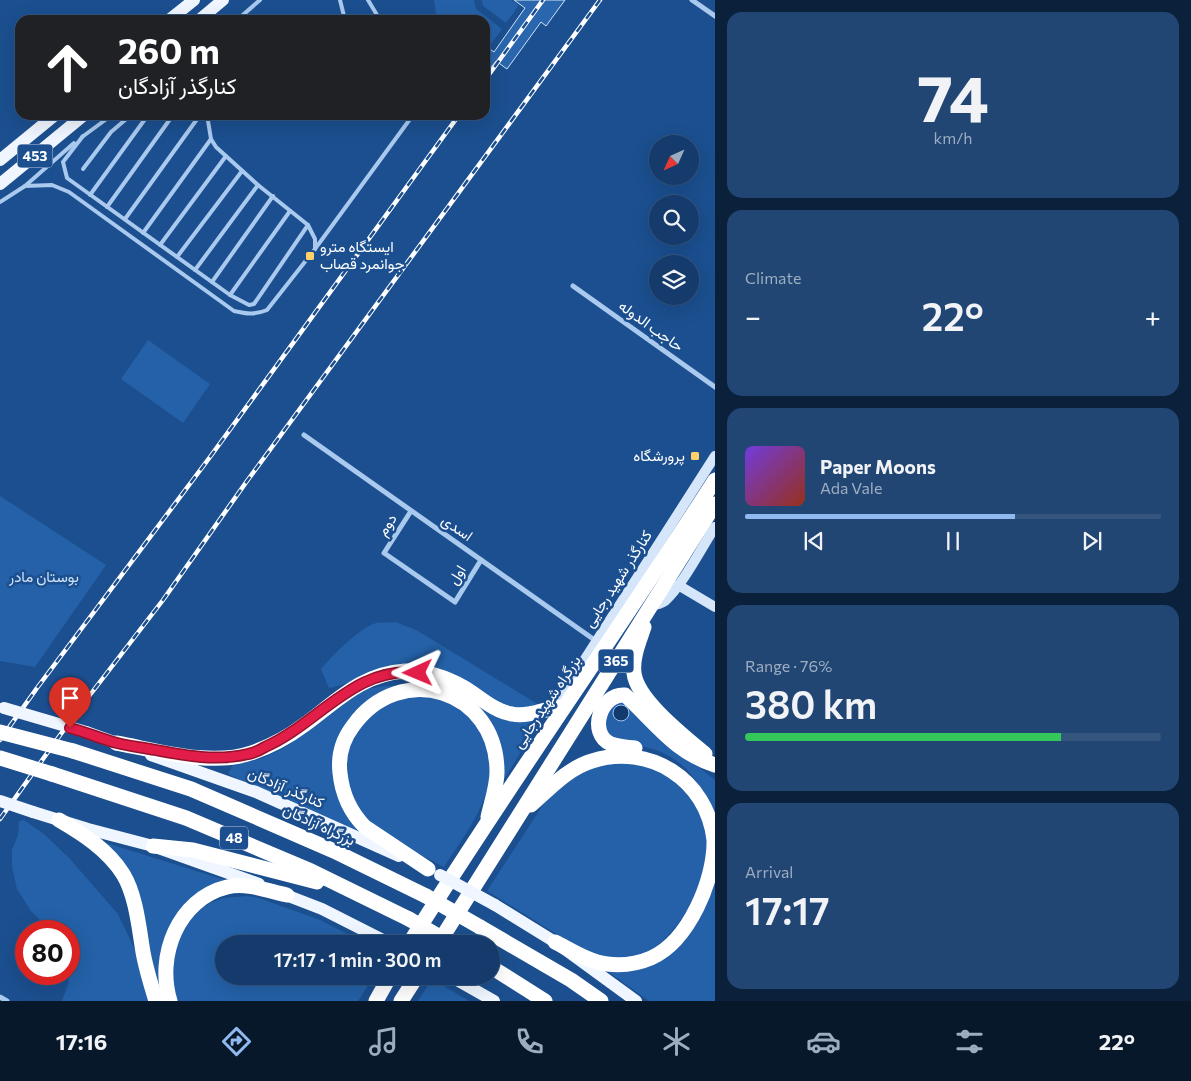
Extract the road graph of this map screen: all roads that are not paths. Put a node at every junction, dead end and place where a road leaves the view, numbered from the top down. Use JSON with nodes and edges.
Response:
{"nodes":[{"id":1,"x":194,"y":0,"type":"edge"},
{"id":2,"x":223,"y":0,"type":"edge"},
{"id":3,"x":260,"y":0,"type":"edge"},
{"id":4,"x":340,"y":0,"type":"edge"},
{"id":5,"x":368,"y":0,"type":"edge"},
{"id":6,"x":692,"y":0,"type":"edge"},
{"id":7,"x":176,"y":15,"type":"edge"},
{"id":8,"x":204,"y":15,"type":"edge"},
{"id":9,"x":243,"y":15,"type":"edge"},
{"id":10,"x":343,"y":15,"type":"edge"},
{"id":11,"x":377,"y":15,"type":"edge"},
{"id":12,"x":715,"y":16,"type":"edge"},
{"id":13,"x":49,"y":120,"type":"edge"},
{"id":14,"x":78,"y":120,"type":"edge"},
{"id":15,"x":105,"y":120,"type":"edge"},
{"id":16,"x":125,"y":120,"type":"edge"},
{"id":17,"x":144,"y":120,"type":"edge"},
{"id":18,"x":170,"y":120,"type":"edge"},
{"id":19,"x":196,"y":120,"type":"edge"},
{"id":20,"x":207,"y":120,"type":"edge"},
{"id":21,"x":409,"y":120,"type":"edge"},
{"id":22,"x":83,"y":136,"type":"junction"},
{"id":23,"x":211,"y":139,"type":"junction"},
{"id":24,"x":226,"y":156,"type":"junction"},
{"id":25,"x":0,"y":160,"type":"edge"},
{"id":26,"x":83,"y":169,"type":"dead end"},
{"id":27,"x":242,"y":171,"type":"junction"},
{"id":28,"x":0,"y":184,"type":"edge"},
{"id":29,"x":258,"y":185,"type":"junction"},
{"id":30,"x":25,"y":186,"type":"junction"},
{"id":31,"x":90,"y":195,"type":"junction"},
{"id":32,"x":273,"y":196,"type":"junction"},
{"id":33,"x":0,"y":202,"type":"edge"},
{"id":34,"x":107,"y":207,"type":"junction"},
{"id":35,"x":290,"y":211,"type":"junction"},
{"id":36,"x":125,"y":220,"type":"junction"},
{"id":37,"x":308,"y":225,"type":"junction"},
{"id":38,"x":143,"y":232,"type":"junction"},
{"id":39,"x":160,"y":245,"type":"junction"},
{"id":40,"x":315,"y":249,"type":"junction"},
{"id":41,"x":178,"y":258,"type":"junction"},
{"id":42,"x":195,"y":270,"type":"junction"},
{"id":43,"x":212,"y":282,"type":"junction"},
{"id":44,"x":573,"y":286,"type":"dead end"},
{"id":45,"x":230,"y":295,"type":"junction"},
{"id":46,"x":660,"y":348,"type":"joint"},
{"id":47,"x":715,"y":387,"type":"edge"},
{"id":48,"x":304,"y":435,"type":"dead end"},
{"id":49,"x":715,"y":456,"type":"edge"},
{"id":50,"x":715,"y":480,"type":"edge"},
{"id":51,"x":715,"y":504,"type":"edge"},
{"id":52,"x":411,"y":511,"type":"junction"},
{"id":53,"x":715,"y":527,"type":"edge"},
{"id":54,"x":481,"y":560,"type":"junction"},
{"id":55,"x":678,"y":585,"type":"junction"},
{"id":56,"x":455,"y":602,"type":"joint"},
{"id":57,"x":650,"y":606,"type":"junction"},
{"id":58,"x":715,"y":607,"type":"edge"},
{"id":59,"x":596,"y":642,"type":"junction"},
{"id":60,"x":2,"y":708,"type":"edge"},
{"id":61,"x":556,"y":714,"type":"junction"},
{"id":62,"x":0,"y":732,"type":"edge"},
{"id":63,"x":116,"y":743,"type":"junction"},
{"id":64,"x":0,"y":758,"type":"edge"},
{"id":65,"x":715,"y":761,"type":"edge"},
{"id":66,"x":715,"y":765,"type":"edge"},
{"id":67,"x":698,"y":798,"type":"junction"},
{"id":68,"x":0,"y":801,"type":"edge"},
{"id":69,"x":517,"y":818,"type":"junction"},
{"id":70,"x":59,"y":820,"type":"junction"},
{"id":71,"x":487,"y":826,"type":"junction"},
{"id":72,"x":153,"y":846,"type":"junction"},
{"id":73,"x":434,"y":872,"type":"junction"},
{"id":74,"x":353,"y":891,"type":"junction"},
{"id":75,"x":287,"y":895,"type":"junction"},
{"id":76,"x":373,"y":935,"type":"edge"},
{"id":77,"x":416,"y":935,"type":"edge"},
{"id":78,"x":436,"y":935,"type":"edge"},
{"id":79,"x":444,"y":935,"type":"edge"},
{"id":80,"x":555,"y":942,"type":"junction"},
{"id":81,"x":500,"y":973,"type":"edge"},
{"id":82,"x":385,"y":985,"type":"edge"},
{"id":83,"x":412,"y":985,"type":"edge"},
{"id":84,"x":414,"y":985,"type":"edge"},
{"id":85,"x":466,"y":985,"type":"edge"},
{"id":86,"x":0,"y":996,"type":"edge"},
{"id":87,"x":7,"y":1001,"type":"edge"},
{"id":88,"x":156,"y":1001,"type":"edge"},
{"id":89,"x":170,"y":1001,"type":"edge"},
{"id":90,"x":376,"y":1001,"type":"edge"},
{"id":91,"x":401,"y":1001,"type":"edge"},
{"id":92,"x":407,"y":1001,"type":"edge"},
{"id":93,"x":494,"y":1001,"type":"edge"},
{"id":94,"x":545,"y":1001,"type":"edge"},
{"id":95,"x":601,"y":1001,"type":"edge"},
{"id":96,"x":636,"y":1001,"type":"edge"}],
"edges":[{"from":1,"to":7,"type":"main road"},
{"from":2,"to":8,"type":"main road"},
{"from":3,"to":9,"type":"lane"},
{"from":4,"to":10,"type":"lane"},
{"from":5,"to":11,"type":"lane"},
{"from":6,"to":12,"type":"street"},
{"from":13,"to":25,"type":"main road","number":"453"},
{"from":14,"to":28,"type":"main road","number":"453"},
{"from":15,"to":22,"type":"lane"},
{"from":16,"to":26,"type":"lane"},
{"from":17,"to":31,"type":"lane"},
{"from":18,"to":34,"type":"lane"},
{"from":19,"to":36,"type":"lane"},
{"from":20,"to":23,"type":"lane"},
{"from":21,"to":40,"type":"lane"},
{"from":22,"to":30,"type":"lane"},
{"from":22,"to":31,"type":"lane"},
{"from":23,"to":24,"type":"lane"},
{"from":23,"to":38,"type":"lane"},
{"from":24,"to":27,"type":"lane"},
{"from":24,"to":39,"type":"lane"},
{"from":27,"to":29,"type":"lane"},
{"from":27,"to":41,"type":"lane"},
{"from":29,"to":32,"type":"lane"},
{"from":29,"to":42,"type":"lane"},
{"from":30,"to":33,"type":"lane"},
{"from":30,"to":40,"type":"lane"},
{"from":31,"to":34,"type":"lane"},
{"from":32,"to":35,"type":"lane"},
{"from":32,"to":43,"type":"lane"},
{"from":34,"to":36,"type":"lane"},
{"from":35,"to":37,"type":"lane"},
{"from":35,"to":45,"type":"lane"},
{"from":36,"to":38,"type":"lane"},
{"from":37,"to":40,"type":"lane"},
{"from":37,"to":45,"type":"lane"},
{"from":38,"to":39,"type":"lane"},
{"from":39,"to":41,"type":"lane"},
{"from":41,"to":42,"type":"lane"},
{"from":42,"to":43,"type":"lane"},
{"from":43,"to":45,"type":"lane"},
{"from":44,"to":46,"type":"street","name":"حاجب الدوله"},
{"from":46,"to":47,"type":"lane","name":"حاجب الدوله"},
{"from":48,"to":52,"type":"street","name":"اسدی"},
{"from":49,"to":59,"type":"street","name":"کنارگذر شهید رجایی"},
{"from":50,"to":61,"type":"highway","name":"بزرگراه شهید رجایی","number":"365"},
{"from":51,"to":57,"type":"highway","number":"365"},
{"from":52,"to":54,"type":"street","name":"اسدی"},
{"from":52,"to":56,"type":"street","name":"دوم"},
{"from":53,"to":55,"type":"street"},
{"from":54,"to":56,"type":"street","name":"اول"},
{"from":54,"to":59,"type":"street","name":"اسدی"},
{"from":55,"to":57,"type":"street"},
{"from":55,"to":58,"type":"street"},
{"from":57,"to":65,"type":"highway"},
{"from":57,"to":69,"type":"highway","number":"365"},
{"from":59,"to":61,"type":"street","name":"کنارگذر شهید رجایی"},
{"from":60,"to":63,"type":"main road","name":"کنارگذر آزادگان","bridge":true},
{"from":61,"to":63,"type":"highway"},
{"from":61,"to":71,"type":"highway","name":"بزرگراه شهید رجایی","number":"365"},
{"from":62,"to":95,"type":"highway","name":"بزرگراه آزادگان","number":"48","bridge":true},
{"from":63,"to":73,"type":"main road","name":"کنارگذر آزادگان"},
{"from":64,"to":74,"type":"highway","number":"48","bridge":true},
{"from":66,"to":67,"type":"highway"},
{"from":67,"to":69,"type":"highway"},
{"from":67,"to":80,"type":"highway"},
{"from":68,"to":70,"type":"main road","bridge":true},
{"from":69,"to":79,"type":"highway","number":"365"},
{"from":70,"to":72,"type":"main road"},
{"from":70,"to":88,"type":"highway"},
{"from":71,"to":73,"type":"highway"},
{"from":71,"to":77,"type":"highway","name":"بزرگراه شهید رجایی","number":"365"},
{"from":72,"to":74,"type":"highway"},
{"from":72,"to":75,"type":"main road"},
{"from":73,"to":80,"type":"main road","bridge":true},
{"from":74,"to":78,"type":"highway","number":"48","bridge":true},
{"from":75,"to":76,"type":"main road"},
{"from":75,"to":89,"type":"highway"},
{"from":80,"to":96,"type":"main road"},
{"from":81,"to":94,"type":"highway"},
{"from":82,"to":90,"type":"highway"},
{"from":83,"to":91,"type":"highway"},
{"from":84,"to":92,"type":"highway"},
{"from":85,"to":93,"type":"main road"},
{"from":86,"to":87,"type":"street"}]}
